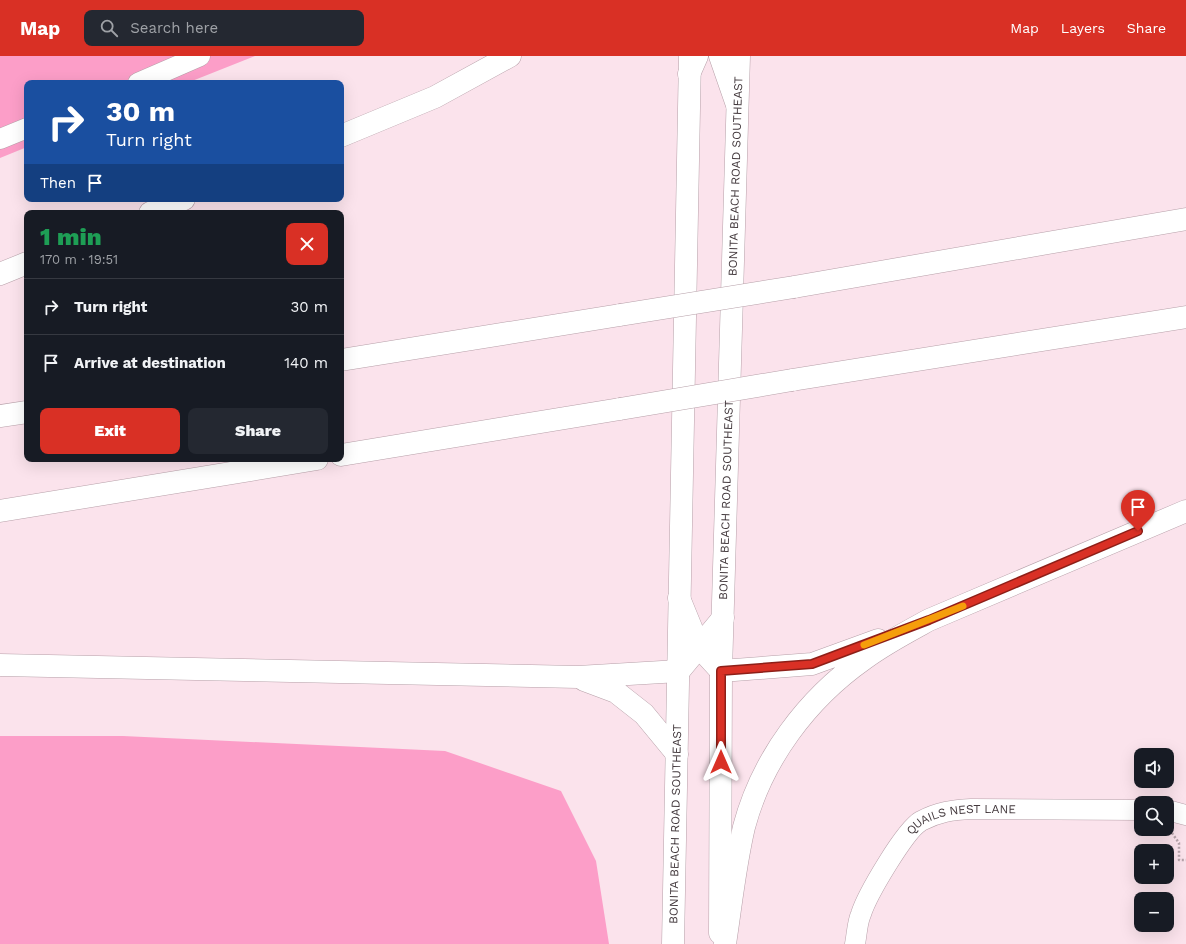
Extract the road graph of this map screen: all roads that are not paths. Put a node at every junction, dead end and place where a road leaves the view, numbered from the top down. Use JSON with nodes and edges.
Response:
{"nodes":[{"id":1,"x":200,"y":56,"type":"edge"},
{"id":2,"x":510,"y":56,"type":"edge"},
{"id":3,"x":527,"y":56,"type":"edge"},
{"id":4,"x":720,"y":56,"type":"edge"},
{"id":5,"x":740,"y":56,"type":"edge"},
{"id":6,"x":692,"y":62,"type":"edge"},
{"id":7,"x":145,"y":80,"type":"edge"},
{"id":8,"x":435,"y":97,"type":"junction"},
{"id":9,"x":737,"y":105,"type":"junction"},
{"id":10,"x":24,"y":129,"type":"edge"},
{"id":11,"x":344,"y":135,"type":"edge"},
{"id":12,"x":0,"y":139,"type":"edge"},
{"id":13,"x":177,"y":202,"type":"edge"},
{"id":14,"x":157,"y":210,"type":"edge"},
{"id":15,"x":1186,"y":219,"type":"edge"},
{"id":16,"x":24,"y":264,"type":"edge"},
{"id":17,"x":0,"y":274,"type":"edge"},
{"id":18,"x":1186,"y":317,"type":"edge"},
{"id":19,"x":344,"y":360,"type":"edge"},
{"id":20,"x":24,"y":412,"type":"edge"},
{"id":21,"x":0,"y":416,"type":"edge"},
{"id":22,"x":344,"y":455,"type":"edge"},
{"id":23,"x":298,"y":462,"type":"edge"},
{"id":24,"x":0,"y":511,"type":"edge"},
{"id":25,"x":1186,"y":511,"type":"edge"},
{"id":26,"x":679,"y":598,"type":"junction"},
{"id":27,"x":723,"y":618,"type":"junction"},
{"id":28,"x":929,"y":620,"type":"junction"},
{"id":29,"x":699,"y":647,"type":"junction"},
{"id":30,"x":0,"y":665,"type":"edge"},
{"id":31,"x":679,"y":671,"type":"junction"},
{"id":32,"x":721,"y":671,"type":"junction"},
{"id":33,"x":578,"y":677,"type":"junction"},
{"id":34,"x":677,"y":754,"type":"junction"},
{"id":35,"x":1134,"y":810,"type":"edge"},
{"id":36,"x":1174,"y":812,"type":"edge"},
{"id":37,"x":1186,"y":815,"type":"edge"},
{"id":38,"x":673,"y":944,"type":"edge"},
{"id":39,"x":720,"y":944,"type":"edge"},
{"id":40,"x":726,"y":944,"type":"edge"},
{"id":41,"x":855,"y":944,"type":"edge"}],
"edges":[{"from":1,"to":7,"type":"street"},
{"from":2,"to":8,"type":"main road"},
{"from":3,"to":8,"type":"main road"},
{"from":4,"to":9,"type":"main road"},
{"from":5,"to":9,"type":"main road","name":"BONITA BEACH ROAD SOUTHEAST"},
{"from":6,"to":26,"type":"main road","name":"BONITA BEACH ROAD SOUTHEAST"},
{"from":8,"to":11,"type":"main road"},
{"from":9,"to":27,"type":"main road","name":"BONITA BEACH ROAD SOUTHEAST"},
{"from":10,"to":12,"type":"street"},
{"from":13,"to":14,"type":"main road"},
{"from":15,"to":19,"type":"main road","bridge":true},
{"from":16,"to":17,"type":"main road"},
{"from":18,"to":22,"type":"main road","bridge":true},
{"from":20,"to":21,"type":"main road"},
{"from":23,"to":24,"type":"main road"},
{"from":25,"to":28,"type":"main road"},
{"from":26,"to":29,"type":"main road"},
{"from":26,"to":31,"type":"main road","name":"BONITA BEACH ROAD SOUTHEAST"},
{"from":27,"to":29,"type":"main road"},
{"from":27,"to":32,"type":"main road","name":"BONITA BEACH ROAD SOUTHEAST"},
{"from":28,"to":32,"type":"main road"},
{"from":28,"to":40,"type":"main road"},
{"from":29,"to":31,"type":"main road"},
{"from":29,"to":32,"type":"main road"},
{"from":30,"to":33,"type":"main road"},
{"from":31,"to":33,"type":"main road"},
{"from":31,"to":34,"type":"main road","name":"BONITA BEACH ROAD SOUTHEAST"},
{"from":32,"to":39,"type":"main road","name":"BONITA BEACH ROAD SOUTHEAST"},
{"from":33,"to":34,"type":"main road"},
{"from":34,"to":38,"type":"main road","name":"BONITA BEACH ROAD SOUTHEAST"},
{"from":35,"to":41,"type":"street","name":"QUAILS NEST LANE"},
{"from":36,"to":37,"type":"street"}]}
